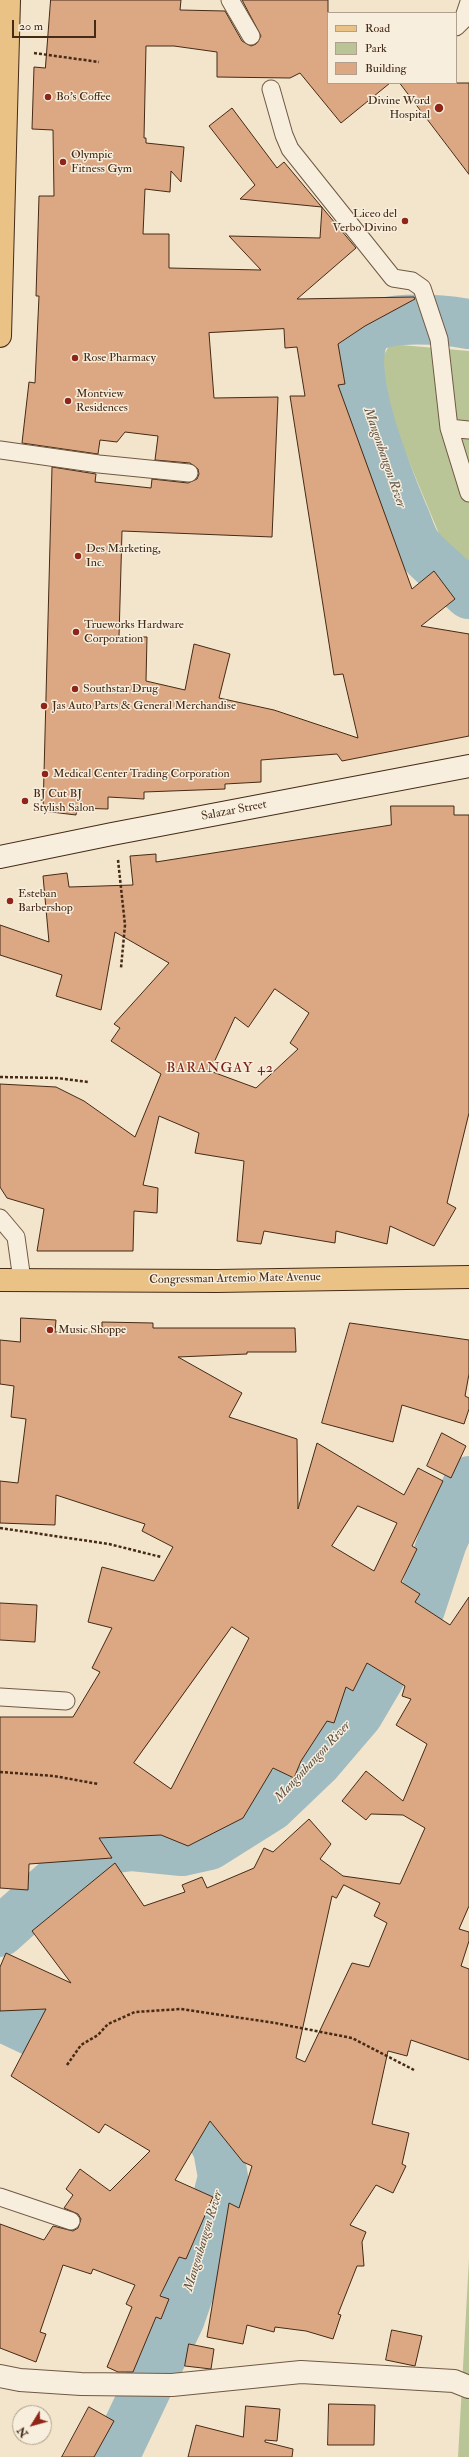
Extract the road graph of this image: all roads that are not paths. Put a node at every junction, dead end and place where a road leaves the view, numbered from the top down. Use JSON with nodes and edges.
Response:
{"nodes":[{"id":1,"x":9,"y":0,"type":"edge"},
{"id":2,"x":230,"y":0,"type":"edge"},
{"id":3,"x":469,"y":2,"type":"edge"},
{"id":4,"x":457,"y":26,"type":"edge"},
{"id":5,"x":251,"y":36,"type":"dead end"},
{"id":6,"x":272,"y":89,"type":"dead end"},
{"id":7,"x":0,"y":336,"type":"edge"},
{"id":8,"x":449,"y":428,"type":"junction"},
{"id":9,"x":469,"y":430,"type":"edge"},
{"id":10,"x":0,"y":450,"type":"edge"},
{"id":11,"x":189,"y":473,"type":"dead end"},
{"id":12,"x":469,"y":493,"type":"edge"},
{"id":13,"x":469,"y":766,"type":"edge"},
{"id":14,"x":0,"y":857,"type":"edge"},
{"id":15,"x":0,"y":1218,"type":"edge"},
{"id":16,"x":8,"y":1237,"type":"edge"},
{"id":17,"x":466,"y":1277,"type":"edge"},
{"id":18,"x":0,"y":1280,"type":"edge"},
{"id":19,"x":22,"y":1280,"type":"junction"},
{"id":20,"x":0,"y":1697,"type":"edge"},
{"id":21,"x":66,"y":1701,"type":"dead end"},
{"id":22,"x":0,"y":2197,"type":"edge"},
{"id":23,"x":72,"y":2221,"type":"dead end"},
{"id":24,"x":0,"y":2376,"type":"edge"},
{"id":25,"x":469,"y":2387,"type":"edge"}],
"edges":[{"from":1,"to":7,"type":"main road"},
{"from":2,"to":5,"type":"lane"},
{"from":3,"to":4,"type":"lane"},
{"from":6,"to":8,"type":"lane"},
{"from":8,"to":9,"type":"lane"},
{"from":8,"to":12,"type":"lane"},
{"from":10,"to":11,"type":"lane"},
{"from":13,"to":14,"type":"street","name":"Salazar Street"},
{"from":15,"to":16,"type":"lane"},
{"from":16,"to":19,"type":"lane"},
{"from":17,"to":19,"type":"main road","name":"Congressman Artemio Mate Avenue"},
{"from":18,"to":19,"type":"main road","name":"Congressman Artemio Mate Avenue"},
{"from":20,"to":21,"type":"lane"},
{"from":22,"to":23,"type":"lane"},
{"from":24,"to":25,"type":"street"}]}
